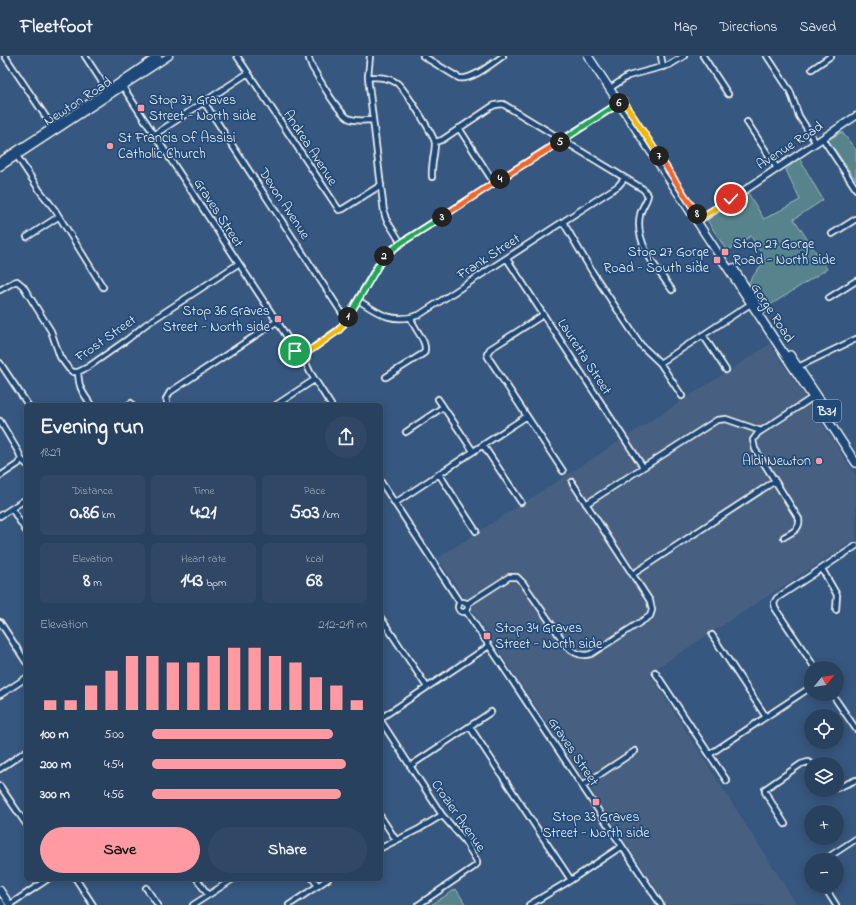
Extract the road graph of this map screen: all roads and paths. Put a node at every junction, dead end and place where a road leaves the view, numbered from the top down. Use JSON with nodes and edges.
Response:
{"nodes":[{"id":1,"x":5,"y":56,"type":"edge"},
{"id":2,"x":84,"y":56,"type":"edge"},
{"id":3,"x":158,"y":56,"type":"edge"},
{"id":4,"x":170,"y":56,"type":"edge"},
{"id":5,"x":237,"y":56,"type":"edge"},
{"id":6,"x":309,"y":56,"type":"edge"},
{"id":7,"x":370,"y":56,"type":"edge"},
{"id":8,"x":423,"y":56,"type":"edge"},
{"id":9,"x":503,"y":56,"type":"edge"},
{"id":10,"x":588,"y":56,"type":"edge"},
{"id":11,"x":593,"y":56,"type":"edge"},
{"id":12,"x":661,"y":56,"type":"edge"},
{"id":13,"x":684,"y":56,"type":"edge"},
{"id":14,"x":703,"y":56,"type":"edge"},
{"id":15,"x":767,"y":56,"type":"edge"},
{"id":16,"x":831,"y":56,"type":"edge"},
{"id":17,"x":663,"y":68,"type":"junction"},
{"id":18,"x":812,"y":69,"type":"dead end"},
{"id":19,"x":248,"y":73,"type":"junction"},
{"id":20,"x":368,"y":77,"type":"junction"},
{"id":21,"x":121,"y":85,"type":"junction"},
{"id":22,"x":611,"y":88,"type":"junction"},
{"id":23,"x":105,"y":92,"type":"junction"},
{"id":24,"x":728,"y":94,"type":"dead end"},
{"id":25,"x":204,"y":102,"type":"junction"},
{"id":26,"x":621,"y":102,"type":"junction"},
{"id":27,"x":856,"y":116,"type":"edge"},
{"id":28,"x":373,"y":120,"type":"junction"},
{"id":29,"x":747,"y":122,"type":"dead end"},
{"id":30,"x":459,"y":128,"type":"junction"},
{"id":31,"x":54,"y":129,"type":"junction"},
{"id":32,"x":154,"y":135,"type":"junction"},
{"id":33,"x":823,"y":139,"type":"junction"},
{"id":34,"x":562,"y":141,"type":"junction"},
{"id":35,"x":435,"y":142,"type":"junction"},
{"id":36,"x":816,"y":143,"type":"junction"},
{"id":37,"x":17,"y":156,"type":"junction"},
{"id":38,"x":0,"y":161,"type":"edge"},
{"id":39,"x":0,"y":167,"type":"edge"},
{"id":40,"x":777,"y":168,"type":"junction"},
{"id":41,"x":432,"y":177,"type":"dead end"},
{"id":42,"x":625,"y":178,"type":"junction"},
{"id":43,"x":494,"y":182,"type":"junction"},
{"id":44,"x":381,"y":185,"type":"junction"},
{"id":45,"x":856,"y":188,"type":"edge"},
{"id":46,"x":58,"y":217,"type":"junction"},
{"id":47,"x":856,"y":218,"type":"edge"},
{"id":48,"x":698,"y":220,"type":"junction"},
{"id":49,"x":563,"y":222,"type":"junction"},
{"id":50,"x":832,"y":234,"type":"dead end"},
{"id":51,"x":28,"y":237,"type":"dead end"},
{"id":52,"x":401,"y":243,"type":"junction"},
{"id":53,"x":507,"y":259,"type":"junction"},
{"id":54,"x":238,"y":264,"type":"junction"},
{"id":55,"x":856,"y":282,"type":"edge"},
{"id":56,"x":103,"y":287,"type":"dead end"},
{"id":57,"x":0,"y":290,"type":"edge"},
{"id":58,"x":672,"y":290,"type":"dead end"},
{"id":59,"x":829,"y":298,"type":"dead end"},
{"id":60,"x":358,"y":300,"type":"junction"},
{"id":61,"x":753,"y":302,"type":"junction"},
{"id":62,"x":543,"y":315,"type":"junction"},
{"id":63,"x":348,"y":317,"type":"junction"},
{"id":64,"x":411,"y":318,"type":"junction"},
{"id":65,"x":276,"y":322,"type":"junction"},
{"id":66,"x":703,"y":335,"type":"junction"},
{"id":67,"x":856,"y":339,"type":"edge"},
{"id":68,"x":305,"y":354,"type":"junction"},
{"id":69,"x":299,"y":355,"type":"junction"},
{"id":70,"x":305,"y":361,"type":"junction"},
{"id":71,"x":0,"y":363,"type":"edge"},
{"id":72,"x":660,"y":363,"type":"junction"},
{"id":73,"x":796,"y":368,"type":"junction"},
{"id":74,"x":726,"y":370,"type":"dead end"},
{"id":75,"x":2,"y":371,"type":"edge"},
{"id":76,"x":78,"y":372,"type":"junction"},
{"id":77,"x":386,"y":377,"type":"dead end"},
{"id":78,"x":314,"y":380,"type":"junction"},
{"id":79,"x":682,"y":396,"type":"dead end"},
{"id":80,"x":815,"y":396,"type":"junction"},
{"id":81,"x":438,"y":399,"type":"dead end"},
{"id":82,"x":26,"y":403,"type":"edge"},
{"id":83,"x":90,"y":403,"type":"edge"},
{"id":84,"x":167,"y":403,"type":"edge"},
{"id":85,"x":279,"y":403,"type":"edge"},
{"id":86,"x":330,"y":403,"type":"edge"},
{"id":87,"x":443,"y":407,"type":"junction"},
{"id":88,"x":527,"y":416,"type":"junction"},
{"id":89,"x":0,"y":422,"type":"edge"},
{"id":90,"x":761,"y":431,"type":"junction"},
{"id":91,"x":406,"y":432,"type":"dead end"},
{"id":92,"x":483,"y":445,"type":"junction"},
{"id":93,"x":473,"y":452,"type":"junction"},
{"id":94,"x":856,"y":455,"type":"edge"},
{"id":95,"x":21,"y":459,"type":"junction"},
{"id":96,"x":24,"y":462,"type":"edge"},
{"id":97,"x":856,"y":463,"type":"edge"},
{"id":98,"x":643,"y":467,"type":"junction"},
{"id":99,"x":563,"y":470,"type":"dead end"},
{"id":100,"x":439,"y":474,"type":"junction"},
{"id":101,"x":0,"y":476,"type":"edge"},
{"id":102,"x":775,"y":481,"type":"junction"},
{"id":103,"x":572,"y":482,"type":"dead end"},
{"id":104,"x":383,"y":485,"type":"edge"},
{"id":105,"x":24,"y":500,"type":"edge"},
{"id":106,"x":521,"y":502,"type":"dead end"},
{"id":107,"x":395,"y":503,"type":"junction"},
{"id":108,"x":586,"y":504,"type":"junction"},
{"id":109,"x":12,"y":509,"type":"junction"},
{"id":110,"x":0,"y":516,"type":"edge"},
{"id":111,"x":24,"y":528,"type":"edge"},
{"id":112,"x":476,"y":531,"type":"dead end"},
{"id":113,"x":784,"y":537,"type":"dead end"},
{"id":114,"x":856,"y":546,"type":"edge"},
{"id":115,"x":822,"y":569,"type":"junction"},
{"id":116,"x":633,"y":574,"type":"junction"},
{"id":117,"x":460,"y":602,"type":"junction"},
{"id":118,"x":468,"y":604,"type":"junction"},
{"id":119,"x":836,"y":610,"type":"dead end"},
{"id":120,"x":466,"y":611,"type":"junction"},
{"id":121,"x":383,"y":621,"type":"edge"},
{"id":122,"x":0,"y":622,"type":"edge"},
{"id":123,"x":712,"y":635,"type":"dead end"},
{"id":124,"x":489,"y":646,"type":"junction"},
{"id":125,"x":24,"y":659,"type":"edge"},
{"id":126,"x":810,"y":661,"type":"edge"},
{"id":127,"x":655,"y":672,"type":"dead end"},
{"id":128,"x":24,"y":679,"type":"edge"},
{"id":129,"x":427,"y":687,"type":"junction"},
{"id":130,"x":804,"y":692,"type":"edge"},
{"id":131,"x":0,"y":695,"type":"edge"},
{"id":132,"x":837,"y":701,"type":"edge"},
{"id":133,"x":491,"y":712,"type":"dead end"},
{"id":134,"x":383,"y":717,"type":"edge"},
{"id":135,"x":766,"y":717,"type":"junction"},
{"id":136,"x":383,"y":724,"type":"edge"},
{"id":137,"x":470,"y":727,"type":"junction"},
{"id":138,"x":856,"y":729,"type":"edge"},
{"id":139,"x":635,"y":751,"type":"dead end"},
{"id":140,"x":24,"y":752,"type":"edge"},
{"id":141,"x":710,"y":754,"type":"junction"},
{"id":142,"x":804,"y":763,"type":"edge"},
{"id":143,"x":410,"y":766,"type":"junction"},
{"id":144,"x":0,"y":768,"type":"edge"},
{"id":145,"x":856,"y":780,"type":"edge"},
{"id":146,"x":727,"y":781,"type":"dead end"},
{"id":147,"x":844,"y":785,"type":"edge"},
{"id":148,"x":0,"y":786,"type":"edge"},
{"id":149,"x":582,"y":786,"type":"junction"},
{"id":150,"x":442,"y":815,"type":"junction"},
{"id":151,"x":383,"y":820,"type":"edge"},
{"id":152,"x":24,"y":821,"type":"edge"},
{"id":153,"x":785,"y":824,"type":"dead end"},
{"id":154,"x":396,"y":840,"type":"junction"},
{"id":155,"x":856,"y":840,"type":"edge"},
{"id":156,"x":622,"y":846,"type":"junction"},
{"id":157,"x":383,"y":847,"type":"edge"},
{"id":158,"x":835,"y":853,"type":"edge"},
{"id":159,"x":571,"y":880,"type":"junction"},
{"id":160,"x":45,"y":881,"type":"edge"},
{"id":161,"x":77,"y":881,"type":"edge"},
{"id":162,"x":198,"y":881,"type":"edge"},
{"id":163,"x":230,"y":881,"type":"edge"},
{"id":164,"x":314,"y":881,"type":"edge"},
{"id":165,"x":325,"y":881,"type":"edge"},
{"id":166,"x":318,"y":886,"type":"junction"},
{"id":167,"x":146,"y":888,"type":"dead end"},
{"id":168,"x":0,"y":890,"type":"edge"},
{"id":169,"x":828,"y":893,"type":"edge"},
{"id":170,"x":208,"y":895,"type":"junction"},
{"id":171,"x":0,"y":902,"type":"edge"},
{"id":172,"x":2,"y":905,"type":"edge"},
{"id":173,"x":9,"y":905,"type":"edge"},
{"id":174,"x":93,"y":905,"type":"edge"},
{"id":175,"x":158,"y":905,"type":"edge"},
{"id":176,"x":194,"y":905,"type":"edge"},
{"id":177,"x":289,"y":905,"type":"edge"},
{"id":178,"x":418,"y":905,"type":"edge"},
{"id":179,"x":528,"y":905,"type":"edge"},
{"id":180,"x":661,"y":905,"type":"edge"},
{"id":181,"x":836,"y":905,"type":"edge"}],
"edges":[{"from":1,"to":31,"type":"street"},
{"from":2,"to":23,"type":"street"},
{"from":3,"to":21,"type":"main road","name":"Newton Road"},
{"from":4,"to":21,"type":"main road","name":"Newton Road"},
{"from":5,"to":19,"type":"street","name":"Andrea Avenue"},
{"from":6,"to":28,"type":"street"},
{"from":7,"to":20,"type":"street"},
{"from":8,"to":9,"type":"street"},
{"from":10,"to":22,"type":"main road","name":"Gorge Road","number":"B31"},
{"from":11,"to":22,"type":"main road","name":"Gorge Road","number":"B31"},
{"from":12,"to":17,"type":"street"},
{"from":13,"to":17,"type":"street"},
{"from":14,"to":24,"type":"street"},
{"from":15,"to":36,"type":"street"},
{"from":16,"to":18,"type":"street"},
{"from":17,"to":22,"type":"street"},
{"from":19,"to":25,"type":"street"},
{"from":19,"to":44,"type":"street","name":"Andrea Avenue"},
{"from":20,"to":28,"type":"street"},
{"from":20,"to":35,"type":"street"},
{"from":21,"to":23,"type":"main road","name":"Newton Road"},
{"from":21,"to":31,"type":"main road","name":"Newton Road"},
{"from":21,"to":32,"type":"street","name":"Graves Street"},
{"from":22,"to":26,"type":"main road","name":"Gorge Road","number":"B31"},
{"from":23,"to":31,"type":"main road","name":"Newton Road"},
{"from":25,"to":32,"type":"street"},
{"from":25,"to":63,"type":"street","name":"Devon Avenue"},
{"from":26,"to":34,"type":"street"},
{"from":26,"to":48,"type":"main road","name":"Gorge Road","number":"B31"},
{"from":27,"to":33,"type":"main road","name":"Avenue Road"},
{"from":28,"to":44,"type":"street"},
{"from":29,"to":40,"type":"street"},
{"from":30,"to":34,"type":"street"},
{"from":30,"to":35,"type":"street"},
{"from":30,"to":43,"type":"street"},
{"from":31,"to":37,"type":"main road","name":"Newton Road"},
{"from":31,"to":38,"type":"main road","name":"Newton Road"},
{"from":32,"to":54,"type":"street","name":"Graves Street"},
{"from":33,"to":36,"type":"main road","name":"Avenue Road"},
{"from":33,"to":45,"type":"street"},
{"from":34,"to":42,"type":"street"},
{"from":34,"to":43,"type":"street"},
{"from":35,"to":41,"type":"street"},
{"from":36,"to":40,"type":"main road","name":"Avenue Road"},
{"from":37,"to":39,"type":"main road","name":"Newton Road"},
{"from":37,"to":46,"type":"street"},
{"from":40,"to":48,"type":"main road","name":"Avenue Road"},
{"from":42,"to":49,"type":"street","name":"Frank Street"},
{"from":42,"to":58,"type":"street"},
{"from":43,"to":52,"type":"street"},
{"from":44,"to":52,"type":"street"},
{"from":46,"to":51,"type":"street"},
{"from":46,"to":56,"type":"street"},
{"from":47,"to":50,"type":"street"},
{"from":48,"to":61,"type":"main road","name":"Gorge Road","number":"B31"},
{"from":49,"to":53,"type":"street","name":"Frank Street"},
{"from":49,"to":72,"type":"street"},
{"from":52,"to":60,"type":"street"},
{"from":53,"to":62,"type":"street","name":"Lauretta Street"},
{"from":53,"to":64,"type":"street","name":"Frank Street"},
{"from":54,"to":65,"type":"street","name":"Graves Street"},
{"from":54,"to":76,"type":"street","name":"Frost Street"},
{"from":55,"to":59,"type":"street"},
{"from":57,"to":76,"type":"street","name":"Frost Street"},
{"from":60,"to":63,"type":"street"},
{"from":60,"to":64,"type":"street","name":"Frank Street"},
{"from":61,"to":66,"type":"street"},
{"from":61,"to":73,"type":"main road","name":"Gorge Road","number":"B31"},
{"from":62,"to":88,"type":"street"},
{"from":62,"to":98,"type":"street","name":"Lauretta Street"},
{"from":63,"to":68,"type":"street"},
{"from":64,"to":77,"type":"street"},
{"from":65,"to":69,"type":"street","name":"Graves Street"},
{"from":65,"to":84,"type":"street"},
{"from":66,"to":72,"type":"street"},
{"from":66,"to":74,"type":"street"},
{"from":67,"to":73,"type":"street"},
{"from":68,"to":69,"type":"street"},
{"from":68,"to":70,"type":"street"},
{"from":69,"to":70,"type":"street"},
{"from":70,"to":78,"type":"street"},
{"from":71,"to":75,"type":"street"},
{"from":72,"to":79,"type":"street"},
{"from":73,"to":80,"type":"main road","name":"Gorge Road","number":"B31"},
{"from":75,"to":82,"type":"street"},
{"from":76,"to":83,"type":"street"},
{"from":78,"to":85,"type":"street"},
{"from":78,"to":86,"type":"street"},
{"from":80,"to":90,"type":"street"},
{"from":80,"to":94,"type":"main road","name":"Gorge Road","number":"B31"},
{"from":80,"to":97,"type":"main road","name":"Gorge Road","number":"B31"},
{"from":81,"to":87,"type":"street"},
{"from":87,"to":91,"type":"street"},
{"from":87,"to":93,"type":"street"},
{"from":88,"to":92,"type":"street"},
{"from":88,"to":99,"type":"street"},
{"from":89,"to":95,"type":"street"},
{"from":90,"to":98,"type":"street"},
{"from":90,"to":102,"type":"street"},
{"from":92,"to":93,"type":"street"},
{"from":92,"to":106,"type":"street"},
{"from":93,"to":100,"type":"street"},
{"from":95,"to":96,"type":"street"},
{"from":95,"to":101,"type":"street"},
{"from":98,"to":108,"type":"street"},
{"from":100,"to":107,"type":"street"},
{"from":100,"to":112,"type":"street"},
{"from":102,"to":113,"type":"street"},
{"from":102,"to":116,"type":"street"},
{"from":103,"to":108,"type":"street"},
{"from":104,"to":107,"type":"street"},
{"from":105,"to":109,"type":"street"},
{"from":107,"to":117,"type":"street"},
{"from":108,"to":116,"type":"street"},
{"from":109,"to":110,"type":"street"},
{"from":109,"to":111,"type":"street"},
{"from":114,"to":115,"type":"street"},
{"from":115,"to":119,"type":"street"},
{"from":115,"to":126,"type":"street"},
{"from":116,"to":118,"type":"street"},
{"from":117,"to":118,"type":"street"},
{"from":117,"to":120,"type":"street"},
{"from":118,"to":120,"type":"street"},
{"from":120,"to":124,"type":"street","name":"Graves Street"},
{"from":121,"to":129,"type":"street"},
{"from":122,"to":125,"type":"street"},
{"from":123,"to":135,"type":"street"},
{"from":124,"to":129,"type":"street"},
{"from":124,"to":149,"type":"street","name":"Graves Street"},
{"from":127,"to":141,"type":"street"},
{"from":128,"to":131,"type":"street"},
{"from":129,"to":134,"type":"street"},
{"from":130,"to":135,"type":"street"},
{"from":132,"to":138,"type":"street"},
{"from":133,"to":137,"type":"street"},
{"from":135,"to":141,"type":"street"},
{"from":136,"to":143,"type":"street","name":"Crozier Avenue"},
{"from":137,"to":143,"type":"street"},
{"from":137,"to":159,"type":"street"},
{"from":139,"to":149,"type":"street"},
{"from":140,"to":144,"type":"street"},
{"from":141,"to":146,"type":"street"},
{"from":142,"to":153,"type":"street"},
{"from":143,"to":150,"type":"street","name":"Crozier Avenue"},
{"from":145,"to":147,"type":"street"},
{"from":148,"to":152,"type":"street"},
{"from":149,"to":156,"type":"street","name":"Graves Street"},
{"from":150,"to":154,"type":"street"},
{"from":150,"to":178,"type":"street","name":"Crozier Avenue"},
{"from":151,"to":154,"type":"street"},
{"from":154,"to":157,"type":"street"},
{"from":155,"to":158,"type":"street"},
{"from":156,"to":159,"type":"street"},
{"from":156,"to":180,"type":"street","name":"Graves Street"},
{"from":159,"to":179,"type":"street"},
{"from":160,"to":173,"type":"street"},
{"from":161,"to":174,"type":"street"},
{"from":162,"to":170,"type":"street"},
{"from":163,"to":170,"type":"street"},
{"from":164,"to":166,"type":"street"},
{"from":165,"to":166,"type":"street"},
{"from":166,"to":177,"type":"street"},
{"from":167,"to":175,"type":"street"},
{"from":168,"to":173,"type":"main road"},
{"from":169,"to":181,"type":"street"},
{"from":170,"to":176,"type":"street"},
{"from":171,"to":172,"type":"main road"}]}
